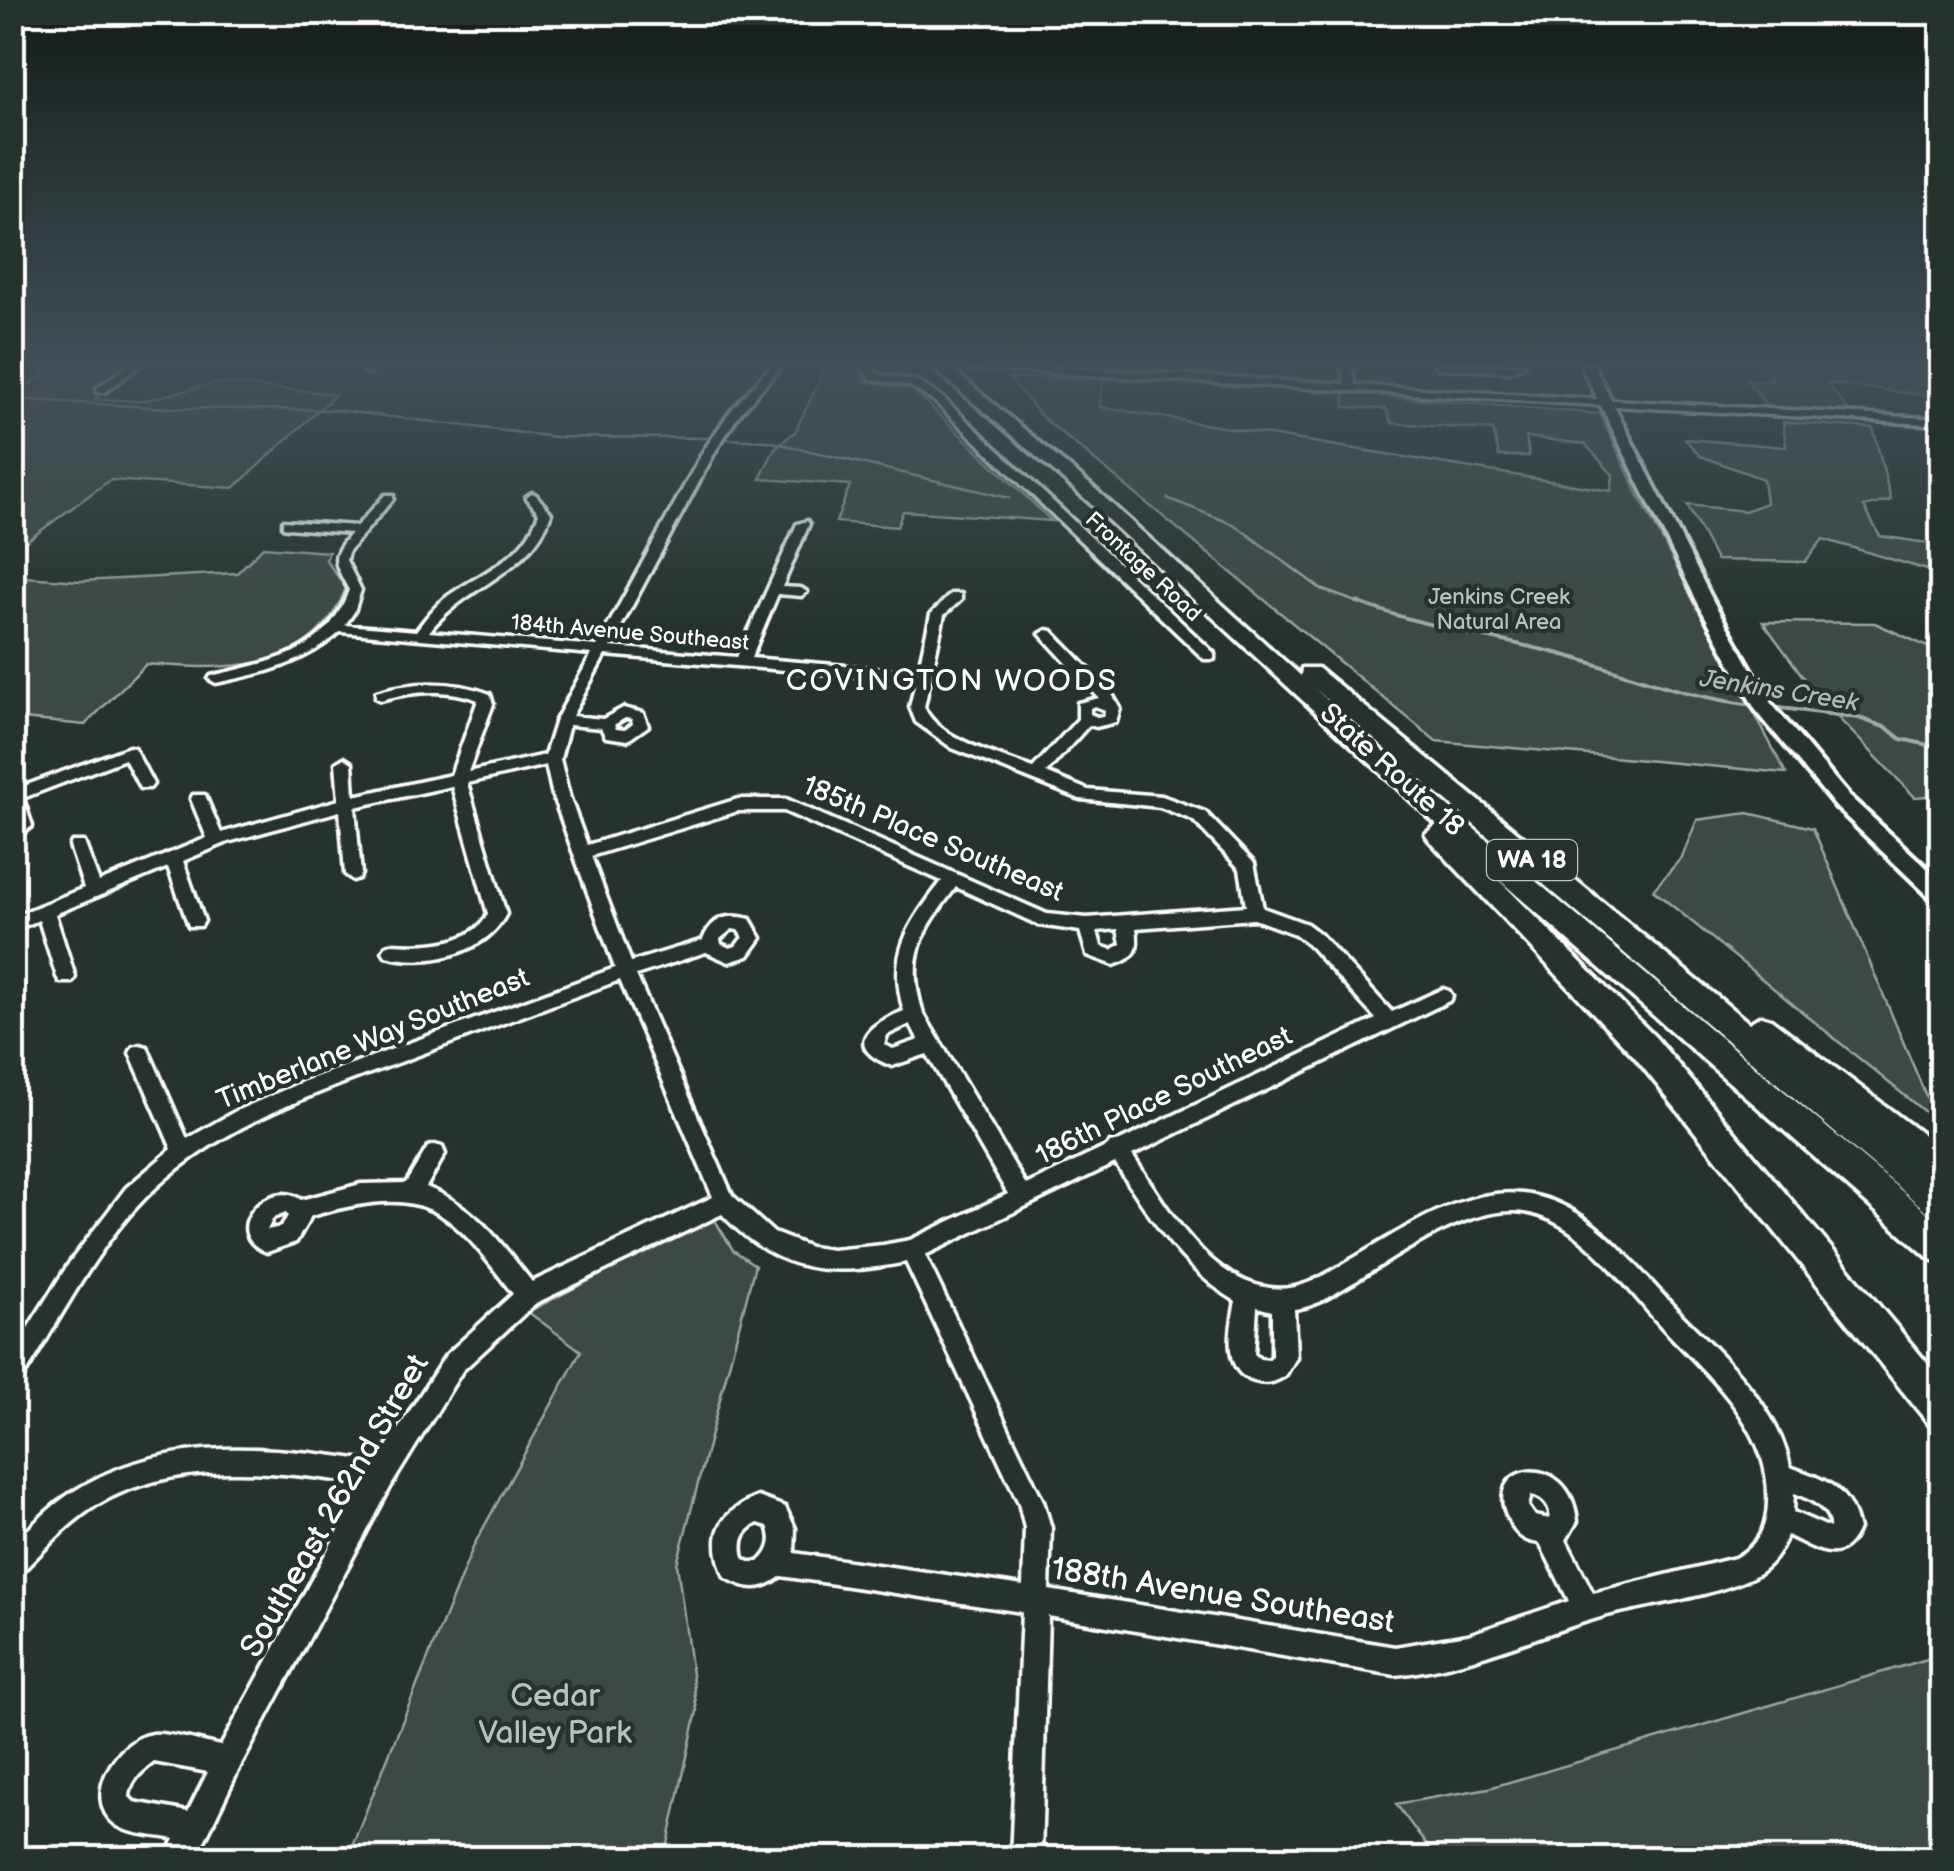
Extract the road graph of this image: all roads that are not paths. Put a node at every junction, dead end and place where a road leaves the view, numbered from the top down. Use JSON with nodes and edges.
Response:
{"nodes":[{"id":1,"x":711,"y":452,"type":"edge"},
{"id":2,"x":993,"y":452,"type":"edge"},
{"id":3,"x":1046,"y":452,"type":"edge"},
{"id":4,"x":1054,"y":452,"type":"edge"},
{"id":5,"x":1631,"y":452,"type":"edge"},
{"id":6,"x":1093,"y":490,"type":"junction"},
{"id":7,"x":389,"y":496,"type":"dead end"},
{"id":8,"x":532,"y":497,"type":"dead end"},
{"id":9,"x":1120,"y":515,"type":"junction"},
{"id":10,"x":287,"y":524,"type":"dead end"},
{"id":11,"x":803,"y":524,"type":"dead end"},
{"id":12,"x":358,"y":530,"type":"junction"},
{"id":13,"x":774,"y":590,"type":"junction"},
{"id":14,"x":802,"y":592,"type":"dead end"},
{"id":15,"x":956,"y":598,"type":"dead end"},
{"id":16,"x":1222,"y":616,"type":"junction"},
{"id":17,"x":335,"y":628,"type":"junction"},
{"id":18,"x":1047,"y":634,"type":"dead end"},
{"id":19,"x":420,"y":635,"type":"junction"},
{"id":20,"x":603,"y":650,"type":"junction"},
{"id":21,"x":1208,"y":656,"type":"dead end"},
{"id":22,"x":742,"y":662,"type":"junction"},
{"id":23,"x":922,"y":678,"type":"junction"},
{"id":24,"x":216,"y":679,"type":"dead end"},
{"id":25,"x":382,"y":695,"type":"dead end"},
{"id":26,"x":563,"y":720,"type":"junction"},
{"id":27,"x":606,"y":724,"type":"dead end"},
{"id":28,"x":552,"y":759,"type":"junction"},
{"id":29,"x":1414,"y":760,"type":"junction"},
{"id":30,"x":344,"y":763,"type":"dead end"},
{"id":31,"x":1036,"y":774,"type":"junction"},
{"id":32,"x":458,"y":778,"type":"junction"},
{"id":33,"x":145,"y":784,"type":"dead end"},
{"id":34,"x":13,"y":793,"type":"edge"},
{"id":35,"x":199,"y":799,"type":"dead end"},
{"id":36,"x":347,"y":803,"type":"junction"},
{"id":37,"x":24,"y":826,"type":"dead end"},
{"id":38,"x":216,"y":840,"type":"junction"},
{"id":39,"x":78,"y":846,"type":"dead end"},
{"id":40,"x":585,"y":852,"type":"junction"},
{"id":41,"x":173,"y":856,"type":"junction"},
{"id":42,"x":354,"y":874,"type":"dead end"},
{"id":43,"x":952,"y":880,"type":"junction"},
{"id":44,"x":93,"y":889,"type":"junction"},
{"id":45,"x":1942,"y":895,"type":"edge"},
{"id":46,"x":46,"y":910,"type":"junction"},
{"id":47,"x":1256,"y":912,"type":"junction"},
{"id":48,"x":196,"y":922,"type":"dead end"},
{"id":49,"x":1126,"y":922,"type":"junction"},
{"id":50,"x":12,"y":924,"type":"edge"},
{"id":51,"x":1087,"y":925,"type":"junction"},
{"id":52,"x":711,"y":944,"type":"dead end"},
{"id":53,"x":392,"y":951,"type":"dead end"},
{"id":54,"x":626,"y":969,"type":"junction"},
{"id":55,"x":66,"y":976,"type":"dead end"},
{"id":56,"x":1442,"y":996,"type":"dead end"},
{"id":57,"x":914,"y":1015,"type":"junction"},
{"id":58,"x":1388,"y":1019,"type":"junction"},
{"id":59,"x":930,"y":1044,"type":"junction"},
{"id":60,"x":140,"y":1054,"type":"dead end"},
{"id":61,"x":1117,"y":1149,"type":"junction"},
{"id":62,"x":183,"y":1152,"type":"junction"},
{"id":63,"x":435,"y":1154,"type":"dead end"},
{"id":64,"x":1942,"y":1168,"type":"edge"},
{"id":65,"x":410,"y":1195,"type":"junction"},
{"id":66,"x":1021,"y":1197,"type":"junction"},
{"id":67,"x":725,"y":1202,"type":"junction"},
{"id":68,"x":1942,"y":1203,"type":"edge"},
{"id":69,"x":299,"y":1210,"type":"dead end"},
{"id":70,"x":1942,"y":1246,"type":"edge"},
{"id":71,"x":912,"y":1250,"type":"junction"},
{"id":72,"x":528,"y":1294,"type":"junction"},
{"id":73,"x":1253,"y":1299,"type":"junction"},
{"id":74,"x":1284,"y":1303,"type":"junction"},
{"id":75,"x":1870,"y":1320,"type":"junction"},
{"id":76,"x":12,"y":1374,"type":"edge"},
{"id":77,"x":1942,"y":1394,"type":"edge"},
{"id":78,"x":1942,"y":1411,"type":"edge"},
{"id":79,"x":382,"y":1475,"type":"junction"},
{"id":80,"x":1549,"y":1534,"type":"dead end"},
{"id":81,"x":12,"y":1564,"type":"edge"},
{"id":82,"x":778,"y":1564,"type":"dead end"},
{"id":83,"x":1034,"y":1600,"type":"junction"},
{"id":84,"x":1587,"y":1608,"type":"junction"},
{"id":85,"x":228,"y":1761,"type":"junction"},
{"id":86,"x":194,"y":1828,"type":"junction"},
{"id":87,"x":181,"y":1858,"type":"edge"},
{"id":88,"x":1026,"y":1858,"type":"edge"}],
"edges":[{"from":1,"to":20,"type":"street"},
{"from":2,"to":21,"type":"street","name":"Frontage Road"},
{"from":3,"to":6,"type":"highway","name":"State Route 18","number":"WA 18"},
{"from":4,"to":6,"type":"highway","name":"State Route 18","number":"WA 18"},
{"from":5,"to":45,"type":"main road"},
{"from":6,"to":9,"type":"highway","name":"State Route 18","number":"WA 18"},
{"from":7,"to":12,"type":"street"},
{"from":8,"to":19,"type":"street"},
{"from":9,"to":16,"type":"highway","name":"State Route 18","number":"WA 18"},
{"from":9,"to":29,"type":"highway","name":"State Route 18","number":"WA 18"},
{"from":10,"to":12,"type":"street"},
{"from":11,"to":13,"type":"street"},
{"from":12,"to":17,"type":"street"},
{"from":13,"to":14,"type":"street"},
{"from":13,"to":22,"type":"street"},
{"from":15,"to":23,"type":"street"},
{"from":16,"to":70,"type":"highway","name":"State Route 18","number":"WA 18"},
{"from":16,"to":75,"type":"highway"},
{"from":17,"to":19,"type":"street","name":"184th Avenue Southeast"},
{"from":17,"to":24,"type":"street"},
{"from":18,"to":31,"type":"street"},
{"from":19,"to":20,"type":"street","name":"184th Avenue Southeast"},
{"from":20,"to":22,"type":"street","name":"184th Avenue Southeast"},
{"from":20,"to":26,"type":"street"},
{"from":22,"to":23,"type":"street","name":"184th Avenue Southeast"},
{"from":23,"to":31,"type":"street"},
{"from":25,"to":32,"type":"street"},
{"from":26,"to":27,"type":"street"},
{"from":26,"to":28,"type":"street"},
{"from":28,"to":32,"type":"street"},
{"from":28,"to":40,"type":"street"},
{"from":29,"to":64,"type":"highway"},
{"from":29,"to":68,"type":"highway","name":"State Route 18","number":"WA 18"},
{"from":30,"to":36,"type":"street"},
{"from":31,"to":47,"type":"street"},
{"from":32,"to":36,"type":"street"},
{"from":32,"to":53,"type":"street"},
{"from":33,"to":34,"type":"street"},
{"from":34,"to":37,"type":"street"},
{"from":35,"to":38,"type":"street"},
{"from":36,"to":38,"type":"street"},
{"from":36,"to":42,"type":"street"},
{"from":38,"to":41,"type":"street"},
{"from":39,"to":44,"type":"street"},
{"from":40,"to":43,"type":"street","name":"185th Place Southeast"},
{"from":40,"to":54,"type":"street"},
{"from":41,"to":44,"type":"street"},
{"from":41,"to":48,"type":"street"},
{"from":43,"to":51,"type":"street","name":"185th Place Southeast"},
{"from":43,"to":57,"type":"street"},
{"from":44,"to":46,"type":"street"},
{"from":46,"to":50,"type":"street"},
{"from":46,"to":55,"type":"street"},
{"from":47,"to":49,"type":"street","name":"185th Place Southeast"},
{"from":47,"to":58,"type":"street"},
{"from":49,"to":51,"type":"street","name":"185th Place Southeast"},
{"from":49,"to":51,"type":"street","name":"185th Place Southeast"},
{"from":52,"to":54,"type":"street","name":"Timberlane Way Southeast"},
{"from":54,"to":62,"type":"street","name":"Timberlane Way Southeast"},
{"from":54,"to":67,"type":"street"},
{"from":56,"to":58,"type":"street","name":"186th Place Southeast"},
{"from":57,"to":59,"type":"street"},
{"from":57,"to":59,"type":"street"},
{"from":58,"to":61,"type":"street","name":"186th Place Southeast"},
{"from":59,"to":66,"type":"street"},
{"from":60,"to":62,"type":"street"},
{"from":61,"to":66,"type":"street","name":"186th Place Southeast"},
{"from":61,"to":73,"type":"street"},
{"from":62,"to":76,"type":"street","name":"Timberlane Way Southeast"},
{"from":63,"to":65,"type":"street"},
{"from":65,"to":69,"type":"street"},
{"from":65,"to":72,"type":"street"},
{"from":66,"to":71,"type":"street","name":"186th Place Southeast"},
{"from":67,"to":71,"type":"street","name":"186th Place Southeast"},
{"from":67,"to":72,"type":"street","name":"Southeast 262nd Street"},
{"from":71,"to":83,"type":"street"},
{"from":72,"to":79,"type":"street","name":"Southeast 262nd Street"},
{"from":73,"to":74,"type":"street"},
{"from":73,"to":74,"type":"street"},
{"from":74,"to":84,"type":"street","name":"188th Avenue Southeast"},
{"from":75,"to":77,"type":"highway"},
{"from":75,"to":78,"type":"highway"},
{"from":79,"to":81,"type":"street"},
{"from":79,"to":85,"type":"street","name":"Southeast 262nd Street"},
{"from":80,"to":84,"type":"street"},
{"from":82,"to":83,"type":"street","name":"188th Avenue Southeast"},
{"from":83,"to":84,"type":"street","name":"188th Avenue Southeast"},
{"from":83,"to":88,"type":"street"},
{"from":85,"to":86,"type":"street","name":"Southeast 262nd Street"},
{"from":85,"to":86,"type":"street"},
{"from":86,"to":87,"type":"street","name":"Southeast 262nd Street"}]}
